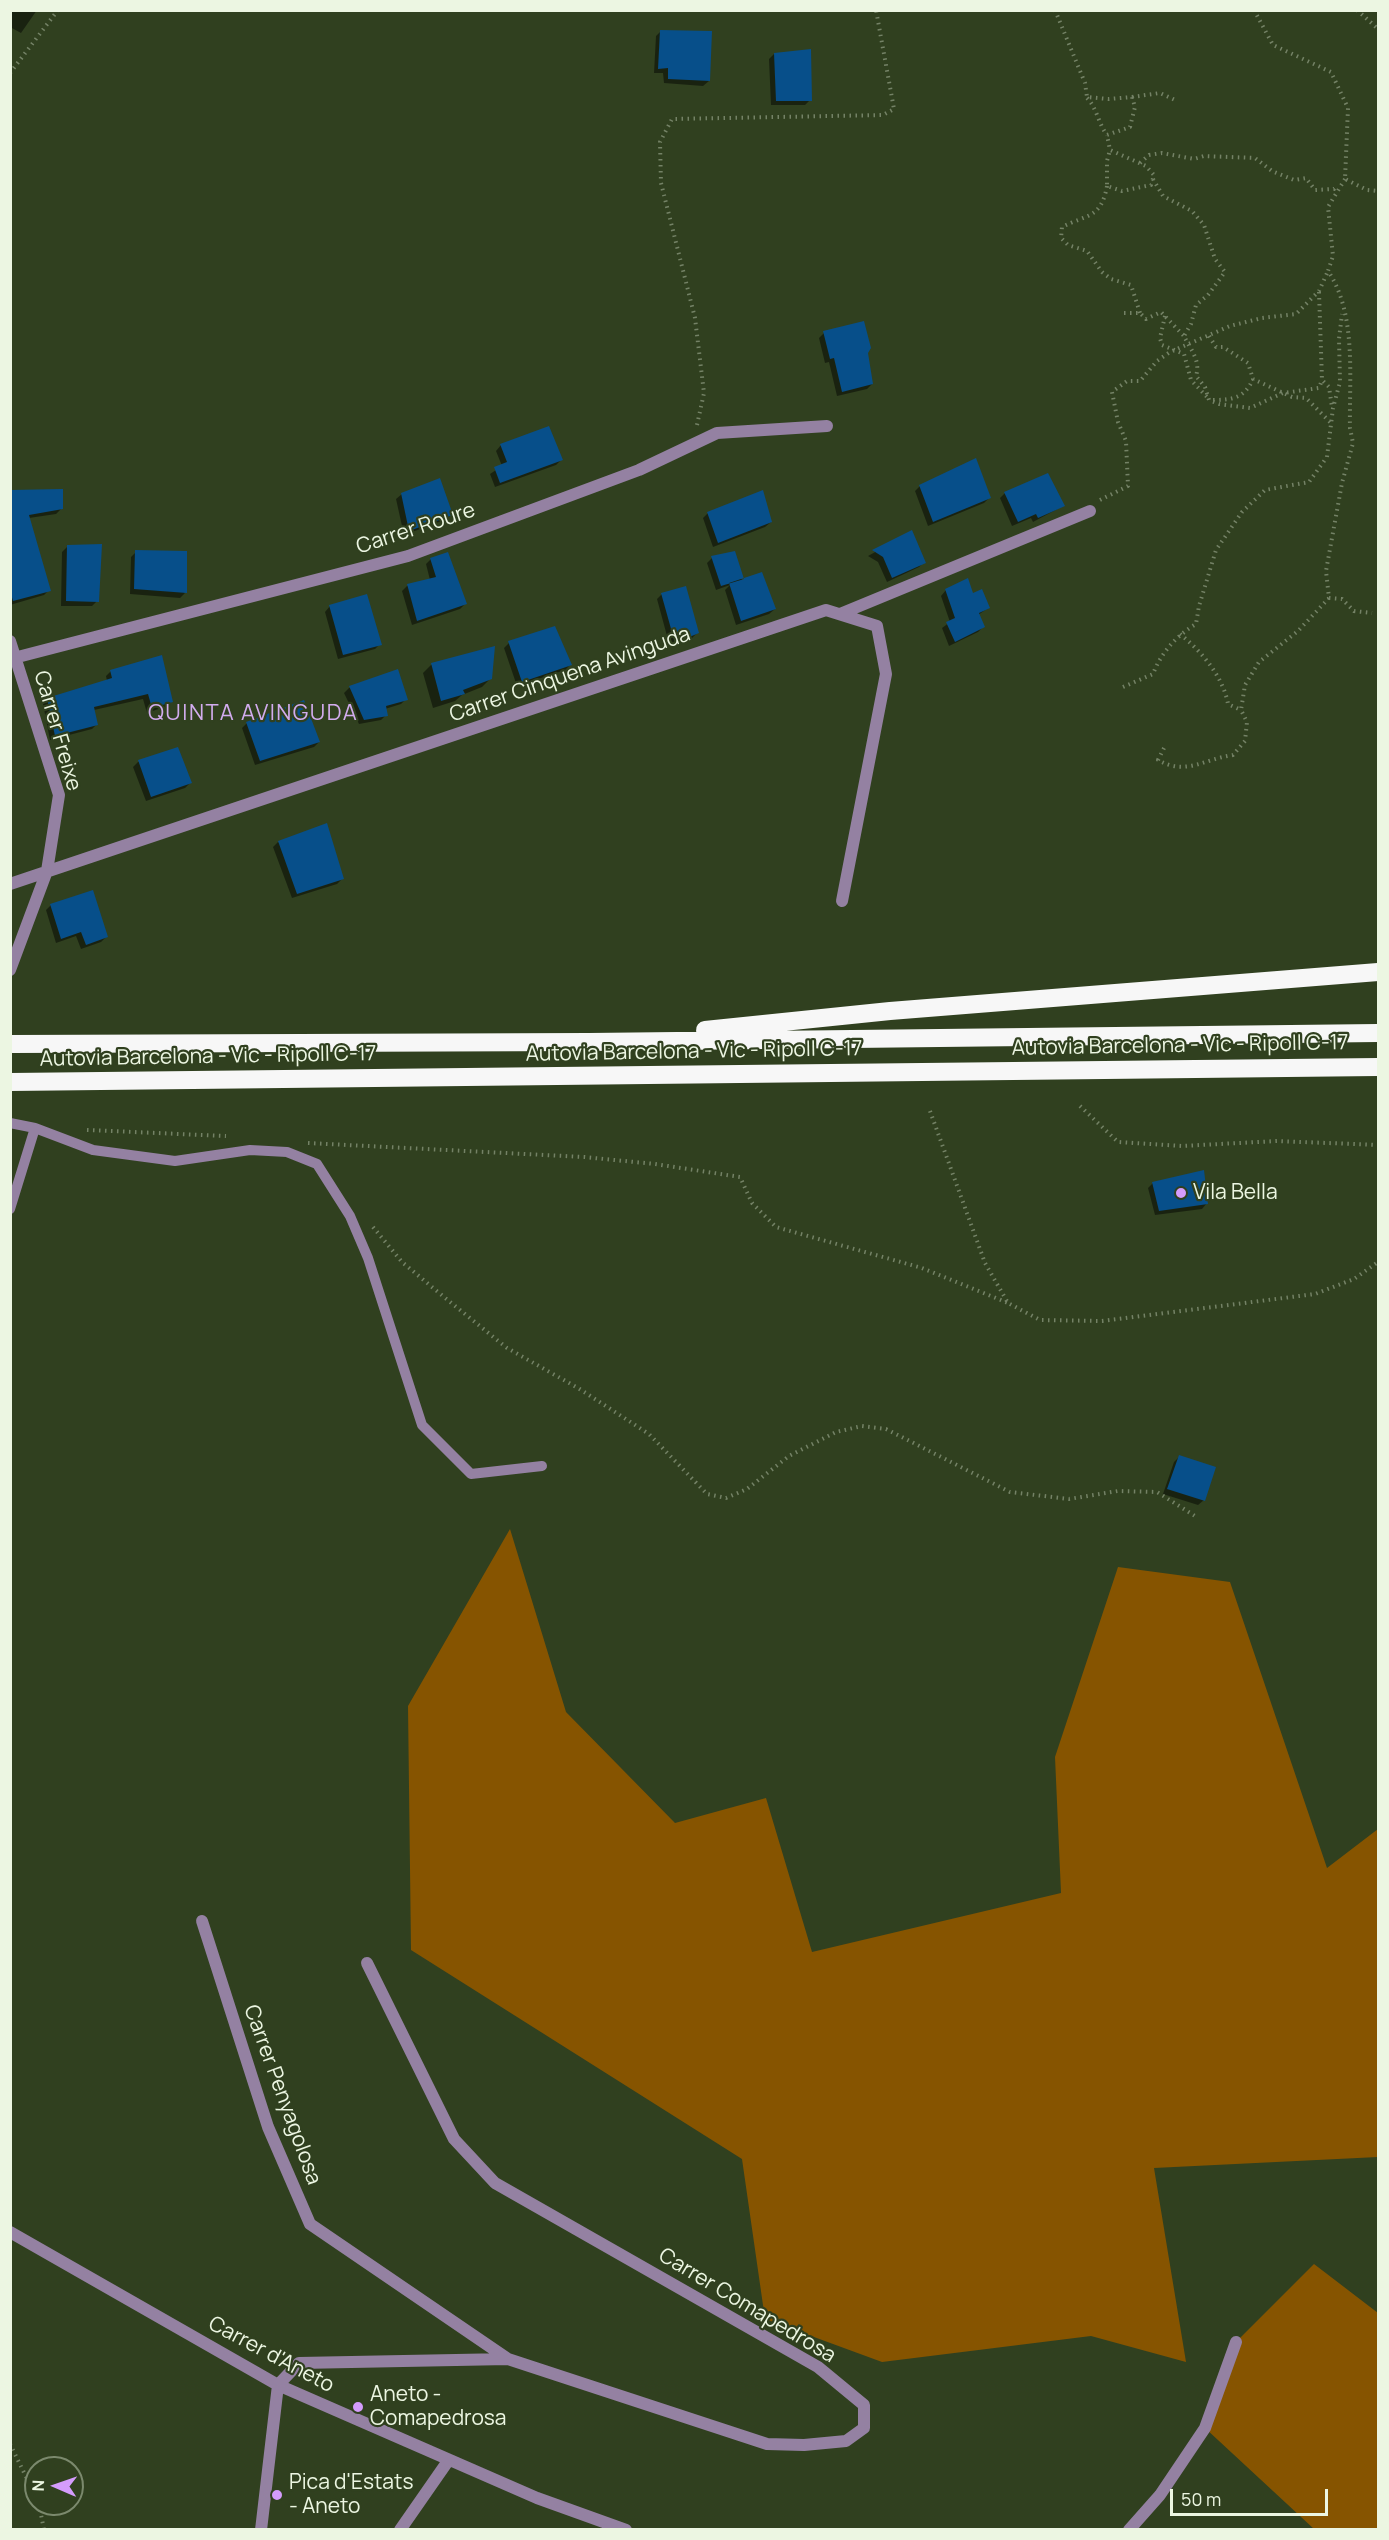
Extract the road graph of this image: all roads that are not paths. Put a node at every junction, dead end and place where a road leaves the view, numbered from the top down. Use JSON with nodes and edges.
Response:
{"nodes":[{"id":1,"x":827,"y":426,"type":"dead end"},
{"id":2,"x":1090,"y":511,"type":"road end"},
{"id":3,"x":840,"y":614,"type":"junction"},
{"id":4,"x":10,"y":641,"type":"edge"},
{"id":5,"x":13,"y":658,"type":"edge"},
{"id":6,"x":47,"y":871,"type":"junction"},
{"id":7,"x":10,"y":884,"type":"edge"},
{"id":8,"x":842,"y":901,"type":"dead end"},
{"id":9,"x":10,"y":970,"type":"edge"},
{"id":10,"x":1378,"y":972,"type":"edge"},
{"id":11,"x":1378,"y":1033,"type":"edge"},
{"id":12,"x":589,"y":1042,"type":"junction"},
{"id":13,"x":10,"y":1044,"type":"edge"},
{"id":14,"x":1378,"y":1067,"type":"edge"},
{"id":15,"x":10,"y":1082,"type":"edge"},
{"id":16,"x":10,"y":1123,"type":"edge"},
{"id":17,"x":35,"y":1128,"type":"junction"},
{"id":18,"x":10,"y":1209,"type":"edge"},
{"id":19,"x":542,"y":1466,"type":"dead end"},
{"id":20,"x":202,"y":1921,"type":"dead end"},
{"id":21,"x":367,"y":1963,"type":"dead end"},
{"id":22,"x":10,"y":2232,"type":"edge"},
{"id":23,"x":1236,"y":2342,"type":"dead end"},
{"id":24,"x":508,"y":2359,"type":"junction"},
{"id":25,"x":278,"y":2385,"type":"junction"},
{"id":26,"x":448,"y":2461,"type":"junction"},
{"id":27,"x":261,"y":2529,"type":"edge"},
{"id":28,"x":400,"y":2529,"type":"edge"},
{"id":29,"x":626,"y":2529,"type":"edge"},
{"id":30,"x":1129,"y":2529,"type":"edge"}],
"edges":[{"from":1,"to":5,"type":"street","name":"Carrer Roure"},
{"from":2,"to":3,"type":"street"},
{"from":3,"to":6,"type":"street","name":"Carrer Cinquena Avinguda"},
{"from":3,"to":8,"type":"street","name":"Carrer Cinquena Avinguda"},
{"from":4,"to":5,"type":"street","name":"Carrer Freixe"},
{"from":5,"to":6,"type":"street","name":"Carrer Freixe"},
{"from":6,"to":7,"type":"street","name":"Carrer Cinquena Avinguda"},
{"from":6,"to":9,"type":"street","name":"Carrer Freixe"},
{"from":10,"to":12,"type":"highway"},
{"from":11,"to":12,"type":"highway","name":"Autovia Barcelona - Vic - Ripoll C-17"},
{"from":12,"to":13,"type":"highway","name":"Autovia Barcelona - Vic - Ripoll C-17"},
{"from":14,"to":15,"type":"highway","name":"Autovia Barcelona - Vic - Ripoll C-17"},
{"from":16,"to":17,"type":"lane"},
{"from":17,"to":18,"type":"lane"},
{"from":17,"to":19,"type":"lane"},
{"from":20,"to":24,"type":"street","name":"Carrer Penyagolosa"},
{"from":21,"to":24,"type":"street","name":"Carrer Comapedrosa"},
{"from":22,"to":25,"type":"street","name":"Carrer d'Aneto"},
{"from":23,"to":30,"type":"street"},
{"from":24,"to":25,"type":"street","name":"Carrer Comapedrosa"},
{"from":25,"to":26,"type":"street","name":"Carrer d'Aneto"},
{"from":25,"to":27,"type":"street"},
{"from":26,"to":28,"type":"street"},
{"from":26,"to":29,"type":"street","name":"Carrer d'Aneto"}]}
